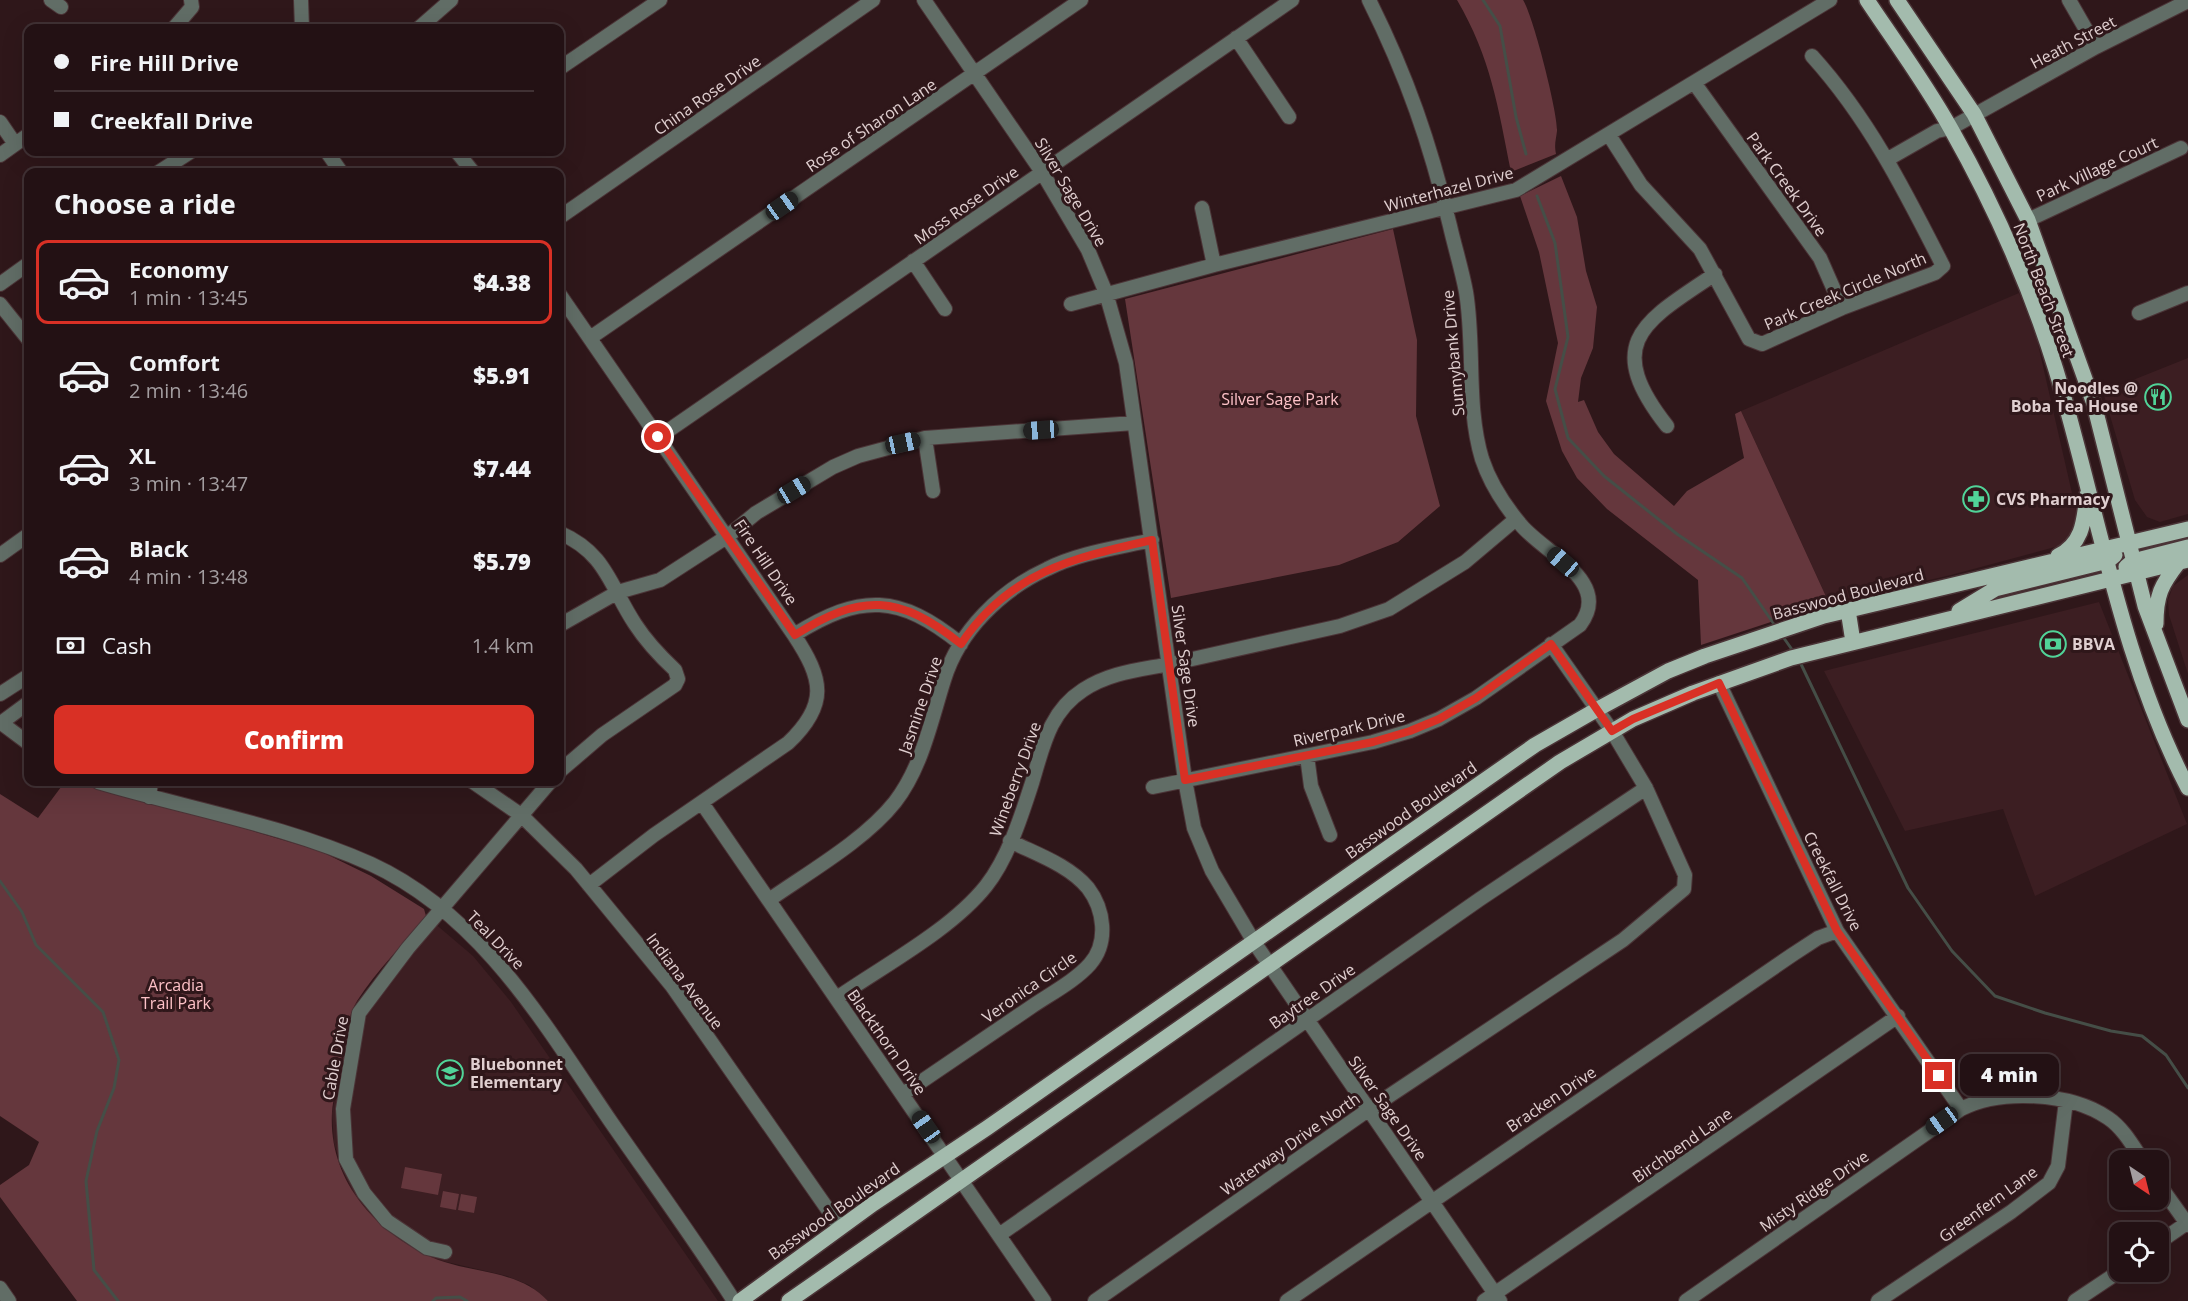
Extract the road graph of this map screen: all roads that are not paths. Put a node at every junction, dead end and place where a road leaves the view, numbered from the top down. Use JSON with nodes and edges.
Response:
{"nodes":[{"id":1,"x":190,"y":0,"type":"edge"},
{"id":2,"x":301,"y":0,"type":"edge"},
{"id":3,"x":451,"y":0,"type":"edge"},
{"id":4,"x":660,"y":0,"type":"edge"},
{"id":5,"x":873,"y":0,"type":"edge"},
{"id":6,"x":924,"y":0,"type":"edge"},
{"id":7,"x":1081,"y":0,"type":"edge"},
{"id":8,"x":1292,"y":0,"type":"edge"},
{"id":9,"x":1369,"y":0,"type":"edge"},
{"id":10,"x":1830,"y":0,"type":"edge"},
{"id":11,"x":1867,"y":0,"type":"edge"},
{"id":12,"x":1897,"y":0,"type":"edge"},
{"id":13,"x":2068,"y":0,"type":"edge"},
{"id":14,"x":2188,"y":1,"type":"edge"},
{"id":15,"x":177,"y":24,"type":"edge"},
{"id":16,"x":302,"y":24,"type":"edge"},
{"id":17,"x":424,"y":24,"type":"edge"},
{"id":18,"x":1236,"y":38,"type":"junction"},
{"id":19,"x":2096,"y":47,"type":"junction"},
{"id":20,"x":1812,"y":56,"type":"dead end"},
{"id":21,"x":564,"y":65,"type":"edge"},
{"id":22,"x":975,"y":74,"type":"junction"},
{"id":23,"x":1695,"y":84,"type":"junction"},
{"id":24,"x":1974,"y":114,"type":"junction"},
{"id":25,"x":1289,"y":117,"type":"dead end"},
{"id":26,"x":0,"y":122,"type":"edge"},
{"id":27,"x":1951,"y":128,"type":"junction"},
{"id":28,"x":1609,"y":135,"type":"junction"},
{"id":29,"x":24,"y":138,"type":"edge"},
{"id":30,"x":15,"y":144,"type":"junction"},
{"id":31,"x":2181,"y":148,"type":"dead end"},
{"id":32,"x":0,"y":155,"type":"edge"},
{"id":33,"x":183,"y":156,"type":"edge"},
{"id":34,"x":460,"y":156,"type":"edge"},
{"id":35,"x":1890,"y":163,"type":"junction"},
{"id":36,"x":165,"y":168,"type":"edge"},
{"id":37,"x":470,"y":168,"type":"edge"},
{"id":38,"x":1042,"y":172,"type":"junction"},
{"id":39,"x":1202,"y":208,"type":"dead end"},
{"id":40,"x":1446,"y":210,"type":"junction"},
{"id":41,"x":564,"y":214,"type":"edge"},
{"id":42,"x":2028,"y":220,"type":"junction"},
{"id":43,"x":913,"y":261,"type":"junction"},
{"id":44,"x":1214,"y":265,"type":"junction"},
{"id":45,"x":24,"y":267,"type":"edge"},
{"id":46,"x":1715,"y":274,"type":"junction"},
{"id":47,"x":0,"y":284,"type":"edge"},
{"id":48,"x":1106,"y":293,"type":"junction"},
{"id":49,"x":2188,"y":293,"type":"edge"},
{"id":50,"x":2057,"y":298,"type":"junction"},
{"id":51,"x":564,"y":300,"type":"edge"},
{"id":52,"x":0,"y":304,"type":"edge"},
{"id":53,"x":1071,"y":304,"type":"dead end"},
{"id":54,"x":1842,"y":308,"type":"junction"},
{"id":55,"x":945,"y":309,"type":"dead end"},
{"id":56,"x":2036,"y":310,"type":"junction"},
{"id":57,"x":2139,"y":313,"type":"dead end"},
{"id":58,"x":24,"y":334,"type":"edge"},
{"id":59,"x":590,"y":338,"type":"junction"},
{"id":60,"x":1134,"y":423,"type":"junction"},
{"id":61,"x":1667,"y":426,"type":"dead end"},
{"id":62,"x":658,"y":437,"type":"junction"},
{"id":63,"x":925,"y":438,"type":"junction"},
{"id":64,"x":2088,"y":483,"type":"junction"},
{"id":65,"x":933,"y":491,"type":"dead end"},
{"id":66,"x":1516,"y":519,"type":"junction"},
{"id":67,"x":2188,"y":529,"type":"edge"},
{"id":68,"x":564,"y":535,"type":"edge"},
{"id":69,"x":728,"y":536,"type":"junction"},
{"id":70,"x":24,"y":538,"type":"edge"},
{"id":71,"x":1152,"y":540,"type":"junction"},
{"id":72,"x":2129,"y":543,"type":"junction"},
{"id":73,"x":2188,"y":547,"type":"edge"},
{"id":74,"x":0,"y":555,"type":"edge"},
{"id":75,"x":2106,"y":555,"type":"junction"},
{"id":76,"x":2183,"y":561,"type":"edge"},
{"id":77,"x":2045,"y":563,"type":"junction"},
{"id":78,"x":2134,"y":567,"type":"junction"},
{"id":79,"x":2112,"y":579,"type":"junction"},
{"id":80,"x":618,"y":592,"type":"junction"},
{"id":81,"x":1589,"y":608,"type":"joint"},
{"id":82,"x":1848,"y":610,"type":"junction"},
{"id":83,"x":1946,"y":619,"type":"junction"},
{"id":84,"x":564,"y":623,"type":"edge"},
{"id":85,"x":795,"y":635,"type":"junction"},
{"id":86,"x":1853,"y":642,"type":"junction"},
{"id":87,"x":2157,"y":642,"type":"junction"},
{"id":88,"x":961,"y":644,"type":"junction"},
{"id":89,"x":1551,"y":644,"type":"junction"},
{"id":90,"x":1170,"y":664,"type":"junction"},
{"id":91,"x":24,"y":679,"type":"edge"},
{"id":92,"x":1719,"y":683,"type":"junction"},
{"id":93,"x":0,"y":694,"type":"edge"},
{"id":94,"x":24,"y":706,"type":"edge"},
{"id":95,"x":1596,"y":710,"type":"junction"},
{"id":96,"x":2188,"y":721,"type":"edge"},
{"id":97,"x":0,"y":722,"type":"edge"},
{"id":98,"x":2162,"y":730,"type":"junction"},
{"id":99,"x":1612,"y":731,"type":"junction"},
{"id":100,"x":24,"y":740,"type":"edge"},
{"id":101,"x":1307,"y":756,"type":"junction"},
{"id":102,"x":564,"y":768,"type":"edge"},
{"id":103,"x":1185,"y":780,"type":"junction"},
{"id":104,"x":112,"y":786,"type":"edge"},
{"id":105,"x":151,"y":786,"type":"edge"},
{"id":106,"x":480,"y":786,"type":"edge"},
{"id":107,"x":546,"y":786,"type":"edge"},
{"id":108,"x":1153,"y":787,"type":"dead end"},
{"id":109,"x":1646,"y":788,"type":"junction"},
{"id":110,"x":2188,"y":788,"type":"edge"},
{"id":111,"x":149,"y":797,"type":"junction"},
{"id":112,"x":702,"y":803,"type":"junction"},
{"id":113,"x":521,"y":815,"type":"junction"},
{"id":114,"x":1330,"y":835,"type":"dead end"},
{"id":115,"x":1010,"y":841,"type":"junction"},
{"id":116,"x":589,"y":885,"type":"junction"},
{"id":117,"x":769,"y":900,"type":"junction"},
{"id":118,"x":441,"y":909,"type":"junction"},
{"id":119,"x":1837,"y":931,"type":"junction"},
{"id":120,"x":1254,"y":942,"type":"junction"},
{"id":121,"x":1269,"y":966,"type":"junction"},
{"id":122,"x":837,"y":998,"type":"junction"},
{"id":123,"x":1898,"y":1016,"type":"junction"},
{"id":124,"x":1307,"y":1020,"type":"junction"},
{"id":125,"x":903,"y":1094,"type":"junction"},
{"id":126,"x":2066,"y":1101,"type":"junction"},
{"id":127,"x":1960,"y":1109,"type":"junction"},
{"id":128,"x":1368,"y":1110,"type":"junction"},
{"id":129,"x":2136,"y":1150,"type":"edge"},
{"id":130,"x":945,"y":1155,"type":"junction"},
{"id":131,"x":962,"y":1180,"type":"junction"},
{"id":132,"x":2169,"y":1199,"type":"edge"},
{"id":133,"x":1431,"y":1200,"type":"junction"},
{"id":134,"x":2187,"y":1224,"type":"edge"},
{"id":135,"x":840,"y":1227,"type":"junction"},
{"id":136,"x":999,"y":1235,"type":"junction"},
{"id":137,"x":2169,"y":1236,"type":"edge"},
{"id":138,"x":445,"y":1252,"type":"dead end"},
{"id":139,"x":2109,"y":1278,"type":"edge"},
{"id":140,"x":0,"y":1288,"type":"edge"},
{"id":141,"x":1493,"y":1298,"type":"edge"},
{"id":142,"x":9,"y":1301,"type":"edge"},
{"id":143,"x":734,"y":1301,"type":"edge"},
{"id":144,"x":740,"y":1301,"type":"edge"},
{"id":145,"x":789,"y":1301,"type":"edge"},
{"id":146,"x":1044,"y":1301,"type":"edge"},
{"id":147,"x":1095,"y":1301,"type":"edge"},
{"id":148,"x":1287,"y":1301,"type":"edge"},
{"id":149,"x":1686,"y":1301,"type":"edge"},
{"id":150,"x":1878,"y":1301,"type":"edge"},
{"id":151,"x":2075,"y":1301,"type":"edge"}],
"edges":[{"from":1,"to":15,"type":"street"},
{"from":2,"to":16,"type":"street"},
{"from":3,"to":17,"type":"street"},
{"from":4,"to":21,"type":"street"},
{"from":5,"to":41,"type":"street","name":"China Rose Drive"},
{"from":6,"to":22,"type":"street","name":"Silver Sage Drive"},
{"from":7,"to":22,"type":"street","name":"Rose of Sharon Lane"},
{"from":8,"to":18,"type":"street","name":"Moss Rose Drive"},
{"from":9,"to":40,"type":"street","name":"Sunnybank Drive"},
{"from":10,"to":23,"type":"street","name":"Winterhazel Drive"},
{"from":11,"to":27,"type":"main road","name":"North Beach Street"},
{"from":12,"to":24,"type":"main road","name":"North Beach Street"},
{"from":13,"to":19,"type":"street"},
{"from":14,"to":19,"type":"street","name":"Heath Street"},
{"from":18,"to":25,"type":"street"},
{"from":18,"to":38,"type":"street","name":"Moss Rose Drive"},
{"from":19,"to":24,"type":"street","name":"Heath Street"},
{"from":20,"to":35,"type":"street"},
{"from":22,"to":38,"type":"street","name":"Silver Sage Drive"},
{"from":22,"to":59,"type":"street","name":"Rose of Sharon Lane"},
{"from":23,"to":28,"type":"street","name":"Winterhazel Drive"},
{"from":23,"to":54,"type":"street","name":"Park Creek Drive"},
{"from":24,"to":27,"type":"street","name":"Heath Street"},
{"from":24,"to":42,"type":"main road","name":"North Beach Street"},
{"from":26,"to":30,"type":"street"},
{"from":27,"to":35,"type":"street","name":"Heath Street"},
{"from":27,"to":56,"type":"main road","name":"North Beach Street"},
{"from":28,"to":40,"type":"street","name":"Winterhazel Drive"},
{"from":28,"to":46,"type":"street"},
{"from":29,"to":30,"type":"street"},
{"from":30,"to":32,"type":"street"},
{"from":31,"to":42,"type":"street","name":"Park Village Court"},
{"from":33,"to":36,"type":"street"},
{"from":34,"to":37,"type":"street"},
{"from":35,"to":54,"type":"street","name":"Park Creek Circle North"},
{"from":38,"to":43,"type":"street","name":"Moss Rose Drive"},
{"from":38,"to":48,"type":"street","name":"Silver Sage Drive"},
{"from":39,"to":44,"type":"street"},
{"from":40,"to":44,"type":"street","name":"Winterhazel Drive"},
{"from":40,"to":66,"type":"street","name":"Sunnybank Drive"},
{"from":42,"to":50,"type":"main road","name":"North Beach Street"},
{"from":43,"to":55,"type":"street"},
{"from":43,"to":62,"type":"street","name":"Moss Rose Drive"},
{"from":44,"to":48,"type":"street","name":"Winterhazel Drive"},
{"from":45,"to":47,"type":"street"},
{"from":46,"to":54,"type":"street","name":"Park Creek Circle North"},
{"from":46,"to":61,"type":"street"},
{"from":48,"to":53,"type":"street","name":"Winterhazel Drive"},
{"from":48,"to":60,"type":"street","name":"Silver Sage Drive"},
{"from":49,"to":57,"type":"street"},
{"from":50,"to":56,"type":"main road"},
{"from":50,"to":72,"type":"main road","name":"North Beach Street"},
{"from":51,"to":59,"type":"street","name":"Fire Hill Drive"},
{"from":52,"to":58,"type":"street"},
{"from":56,"to":64,"type":"main road","name":"North Beach Street"},
{"from":59,"to":62,"type":"street","name":"Fire Hill Drive"},
{"from":60,"to":63,"type":"street"},
{"from":60,"to":71,"type":"street","name":"Silver Sage Drive"},
{"from":62,"to":69,"type":"street","name":"Fire Hill Drive"},
{"from":63,"to":65,"type":"street"},
{"from":63,"to":69,"type":"street"},
{"from":64,"to":75,"type":"main road","name":"North Beach Street"},
{"from":64,"to":77,"type":"main road"},
{"from":66,"to":81,"type":"street","name":"Sunnybank Drive"},
{"from":66,"to":90,"type":"street","name":"Wineberry Drive"},
{"from":67,"to":72,"type":"main road","name":"Basswood Boulevard"},
{"from":68,"to":80,"type":"street"},
{"from":69,"to":80,"type":"street"},
{"from":69,"to":85,"type":"street","name":"Fire Hill Drive"},
{"from":70,"to":74,"type":"street"},
{"from":71,"to":88,"type":"street","name":"Jasmine Drive"},
{"from":71,"to":90,"type":"street","name":"Silver Sage Drive"},
{"from":72,"to":75,"type":"main road","name":"Basswood Boulevard"},
{"from":72,"to":78,"type":"main road","name":"North Beach Street"},
{"from":73,"to":78,"type":"main road"},
{"from":75,"to":77,"type":"main road","name":"Basswood Boulevard"},
{"from":75,"to":79,"type":"main road","name":"North Beach Street"},
{"from":75,"to":83,"type":"main road"},
{"from":76,"to":78,"type":"main road"},
{"from":76,"to":87,"type":"main road"},
{"from":77,"to":82,"type":"main road","name":"Basswood Boulevard"},
{"from":78,"to":79,"type":"main road"},
{"from":78,"to":87,"type":"main road","name":"North Beach Street"},
{"from":79,"to":83,"type":"main road"},
{"from":79,"to":98,"type":"main road","name":"North Beach Street"},
{"from":80,"to":84,"type":"street"},
{"from":80,"to":102,"type":"street"},
{"from":81,"to":89,"type":"street","name":"Riverpark Drive"},
{"from":82,"to":86,"type":"main road"},
{"from":82,"to":95,"type":"main road","name":"Basswood Boulevard"},
{"from":83,"to":86,"type":"main road"},
{"from":85,"to":88,"type":"street"},
{"from":85,"to":112,"type":"street","name":"Fire Hill Drive"},
{"from":86,"to":92,"type":"main road"},
{"from":87,"to":96,"type":"main road","name":"North Beach Street"},
{"from":88,"to":117,"type":"street","name":"Jasmine Drive"},
{"from":89,"to":95,"type":"street"},
{"from":89,"to":101,"type":"street","name":"Riverpark Drive"},
{"from":90,"to":103,"type":"street","name":"Silver Sage Drive"},
{"from":90,"to":115,"type":"street","name":"Wineberry Drive"},
{"from":91,"to":93,"type":"street"},
{"from":92,"to":99,"type":"main road"},
{"from":92,"to":119,"type":"street","name":"Creekfall Drive"},
{"from":94,"to":97,"type":"street"},
{"from":95,"to":99,"type":"street"},
{"from":95,"to":120,"type":"main road","name":"Basswood Boulevard"},
{"from":96,"to":98,"type":"main road"},
{"from":97,"to":100,"type":"street"},
{"from":98,"to":110,"type":"main road","name":"North Beach Street"},
{"from":99,"to":109,"type":"street"},
{"from":99,"to":121,"type":"main road"},
{"from":101,"to":103,"type":"street","name":"Riverpark Drive"},
{"from":101,"to":114,"type":"street"},
{"from":103,"to":108,"type":"street","name":"Riverpark Drive"},
{"from":103,"to":120,"type":"street","name":"Silver Sage Drive"},
{"from":104,"to":111,"type":"street","name":"Teal Drive"},
{"from":105,"to":111,"type":"street"},
{"from":106,"to":113,"type":"street","name":"Indiana Avenue"},
{"from":107,"to":113,"type":"street","name":"Cable Drive"},
{"from":109,"to":124,"type":"street","name":"Baytree Drive"},
{"from":109,"to":128,"type":"street","name":"Waterway Drive North"},
{"from":111,"to":118,"type":"street","name":"Teal Drive"},
{"from":112,"to":116,"type":"street","name":"Fire Hill Drive"},
{"from":112,"to":117,"type":"street","name":"Blackthorn Drive"},
{"from":113,"to":116,"type":"street","name":"Indiana Avenue"},
{"from":113,"to":118,"type":"street","name":"Cable Drive"},
{"from":115,"to":122,"type":"street","name":"Wineberry Drive"},
{"from":115,"to":125,"type":"street","name":"Veronica Circle"},
{"from":116,"to":135,"type":"street","name":"Indiana Avenue"},
{"from":117,"to":122,"type":"street","name":"Blackthorn Drive"},
{"from":118,"to":138,"type":"street","name":"Cable Drive"},
{"from":118,"to":143,"type":"street","name":"Teal Drive"},
{"from":119,"to":123,"type":"street","name":"Creekfall Drive"},
{"from":119,"to":133,"type":"street","name":"Bracken Drive"},
{"from":120,"to":121,"type":"street","name":"Silver Sage Drive"},
{"from":120,"to":130,"type":"main road","name":"Basswood Boulevard"},
{"from":121,"to":124,"type":"street","name":"Silver Sage Drive"},
{"from":121,"to":131,"type":"main road"},
{"from":122,"to":125,"type":"street","name":"Blackthorn Drive"},
{"from":123,"to":127,"type":"street","name":"Creekfall Drive"},
{"from":123,"to":141,"type":"street","name":"Birchbend Lane"},
{"from":124,"to":128,"type":"street","name":"Silver Sage Drive"},
{"from":124,"to":136,"type":"street","name":"Baytree Drive"},
{"from":125,"to":130,"type":"street","name":"Blackthorn Drive"},
{"from":126,"to":127,"type":"street","name":"Misty Ridge Drive"},
{"from":126,"to":129,"type":"street","name":"Misty Ridge Drive"},
{"from":126,"to":150,"type":"street","name":"Greenfern Lane"},
{"from":127,"to":149,"type":"street","name":"Misty Ridge Drive"},
{"from":128,"to":133,"type":"street","name":"Silver Sage Drive"},
{"from":128,"to":147,"type":"street","name":"Waterway Drive North"},
{"from":130,"to":131,"type":"street","name":"Blackthorn Drive"},
{"from":130,"to":135,"type":"main road","name":"Basswood Boulevard"},
{"from":131,"to":136,"type":"street","name":"Blackthorn Drive"},
{"from":131,"to":145,"type":"main road"},
{"from":132,"to":134,"type":"street"},
{"from":133,"to":141,"type":"street","name":"Silver Sage Drive"},
{"from":133,"to":148,"type":"street","name":"Bracken Drive"},
{"from":134,"to":137,"type":"street"},
{"from":135,"to":144,"type":"main road","name":"Basswood Boulevard"},
{"from":136,"to":146,"type":"street","name":"Blackthorn Drive"},
{"from":139,"to":151,"type":"street"},
{"from":140,"to":142,"type":"street"}]}
